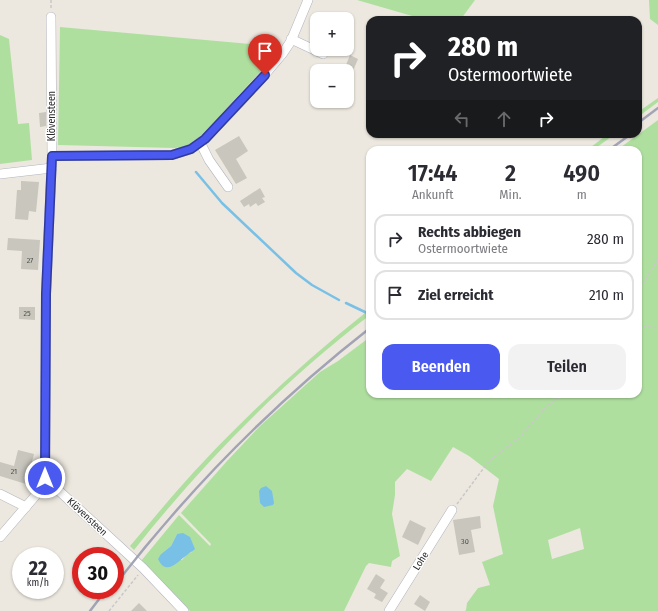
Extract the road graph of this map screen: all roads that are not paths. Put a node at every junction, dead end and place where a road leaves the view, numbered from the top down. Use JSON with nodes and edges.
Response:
{"nodes":[{"id":1,"x":308,"y":0,"type":"edge"},
{"id":2,"x":51,"y":17,"type":"dead end"},
{"id":3,"x":291,"y":39,"type":"junction"},
{"id":4,"x":310,"y":48,"type":"edge"},
{"id":5,"x":200,"y":142,"type":"junction"},
{"id":6,"x":52,"y":156,"type":"junction"},
{"id":7,"x":52,"y":168,"type":"junction"},
{"id":8,"x":0,"y":174,"type":"edge"},
{"id":9,"x":228,"y":187,"type":"dead end"},
{"id":10,"x":45,"y":478,"type":"junction"},
{"id":11,"x":0,"y":494,"type":"edge"},
{"id":12,"x":26,"y":507,"type":"junction"},
{"id":13,"x":452,"y":510,"type":"road end"},
{"id":14,"x":0,"y":537,"type":"edge"},
{"id":15,"x":184,"y":611,"type":"edge"},
{"id":16,"x":389,"y":611,"type":"edge"}],
"edges":[{"from":1,"to":3,"type":"street"},
{"from":2,"to":6,"type":"street","name":"Klövensteen"},
{"from":3,"to":4,"type":"street"},
{"from":3,"to":5,"type":"street"},
{"from":5,"to":6,"type":"street"},
{"from":5,"to":9,"type":"street"},
{"from":6,"to":7,"type":"street","name":"Klövensteen"},
{"from":7,"to":8,"type":"street"},
{"from":7,"to":10,"type":"street","name":"Klövensteen"},
{"from":10,"to":12,"type":"street"},
{"from":10,"to":15,"type":"street","name":"Klövensteen"},
{"from":11,"to":12,"type":"street"},
{"from":12,"to":14,"type":"street"},
{"from":13,"to":16,"type":"street","name":"Lohe"}]}
